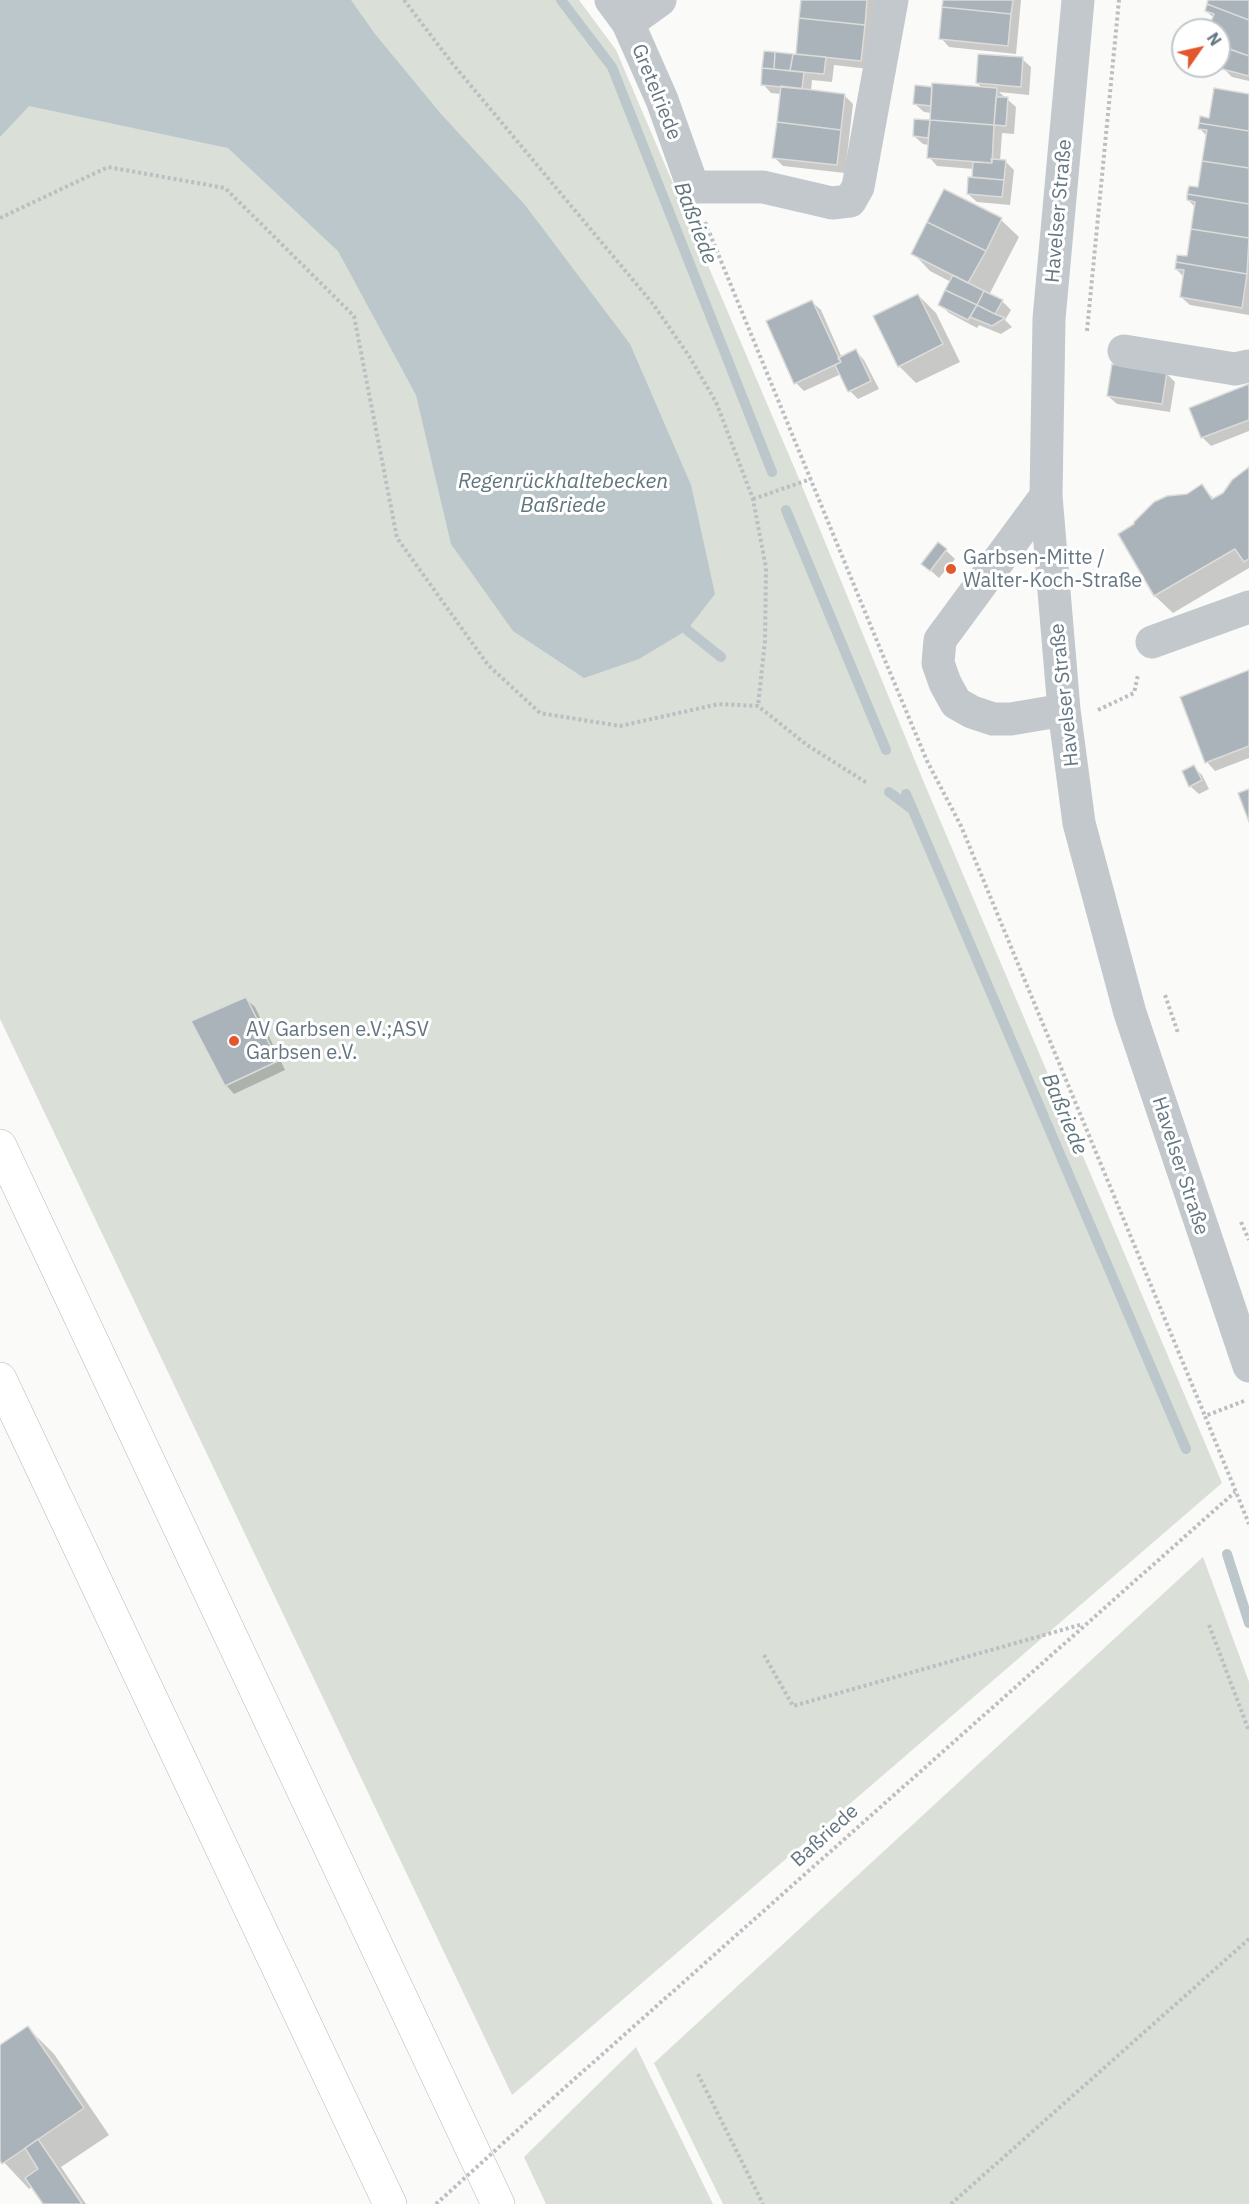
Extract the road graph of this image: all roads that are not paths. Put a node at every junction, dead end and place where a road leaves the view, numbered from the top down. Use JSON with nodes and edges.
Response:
{"nodes":[{"id":1,"x":660,"y":0,"type":"edge"},
{"id":2,"x":892,"y":0,"type":"edge"},
{"id":3,"x":1078,"y":0,"type":"edge"},
{"id":4,"x":619,"y":11,"type":"edge"},
{"id":5,"x":1124,"y":351,"type":"dead end"},
{"id":6,"x":1249,"y":366,"type":"edge"},
{"id":7,"x":1046,"y":496,"type":"junction"},
{"id":8,"x":1249,"y":607,"type":"edge"},
{"id":9,"x":1152,"y":642,"type":"road end"},
{"id":10,"x":1064,"y":710,"type":"junction"},
{"id":11,"x":0,"y":1146,"type":"edge"},
{"id":12,"x":1210,"y":1256,"type":"junction"},
{"id":13,"x":1249,"y":1299,"type":"edge"},
{"id":14,"x":1249,"y":1366,"type":"edge"},
{"id":15,"x":0,"y":1379,"type":"edge"},
{"id":16,"x":390,"y":2204,"type":"edge"},
{"id":17,"x":498,"y":2204,"type":"edge"}],
"edges":[{"from":1,"to":4,"type":"street"},
{"from":2,"to":4,"type":"street","name":"Gretelriede"},
{"from":3,"to":7,"type":"street","name":"Havelser Straße"},
{"from":5,"to":6,"type":"street"},
{"from":7,"to":10,"type":"street","name":"Havelser Straße"},
{"from":7,"to":10,"type":"street"},
{"from":8,"to":9,"type":"street"},
{"from":10,"to":12,"type":"street","name":"Havelser Straße"},
{"from":11,"to":17,"type":"highway"},
{"from":12,"to":13,"type":"street"},
{"from":12,"to":14,"type":"street","name":"Havelser Straße"},
{"from":15,"to":16,"type":"highway"}]}
